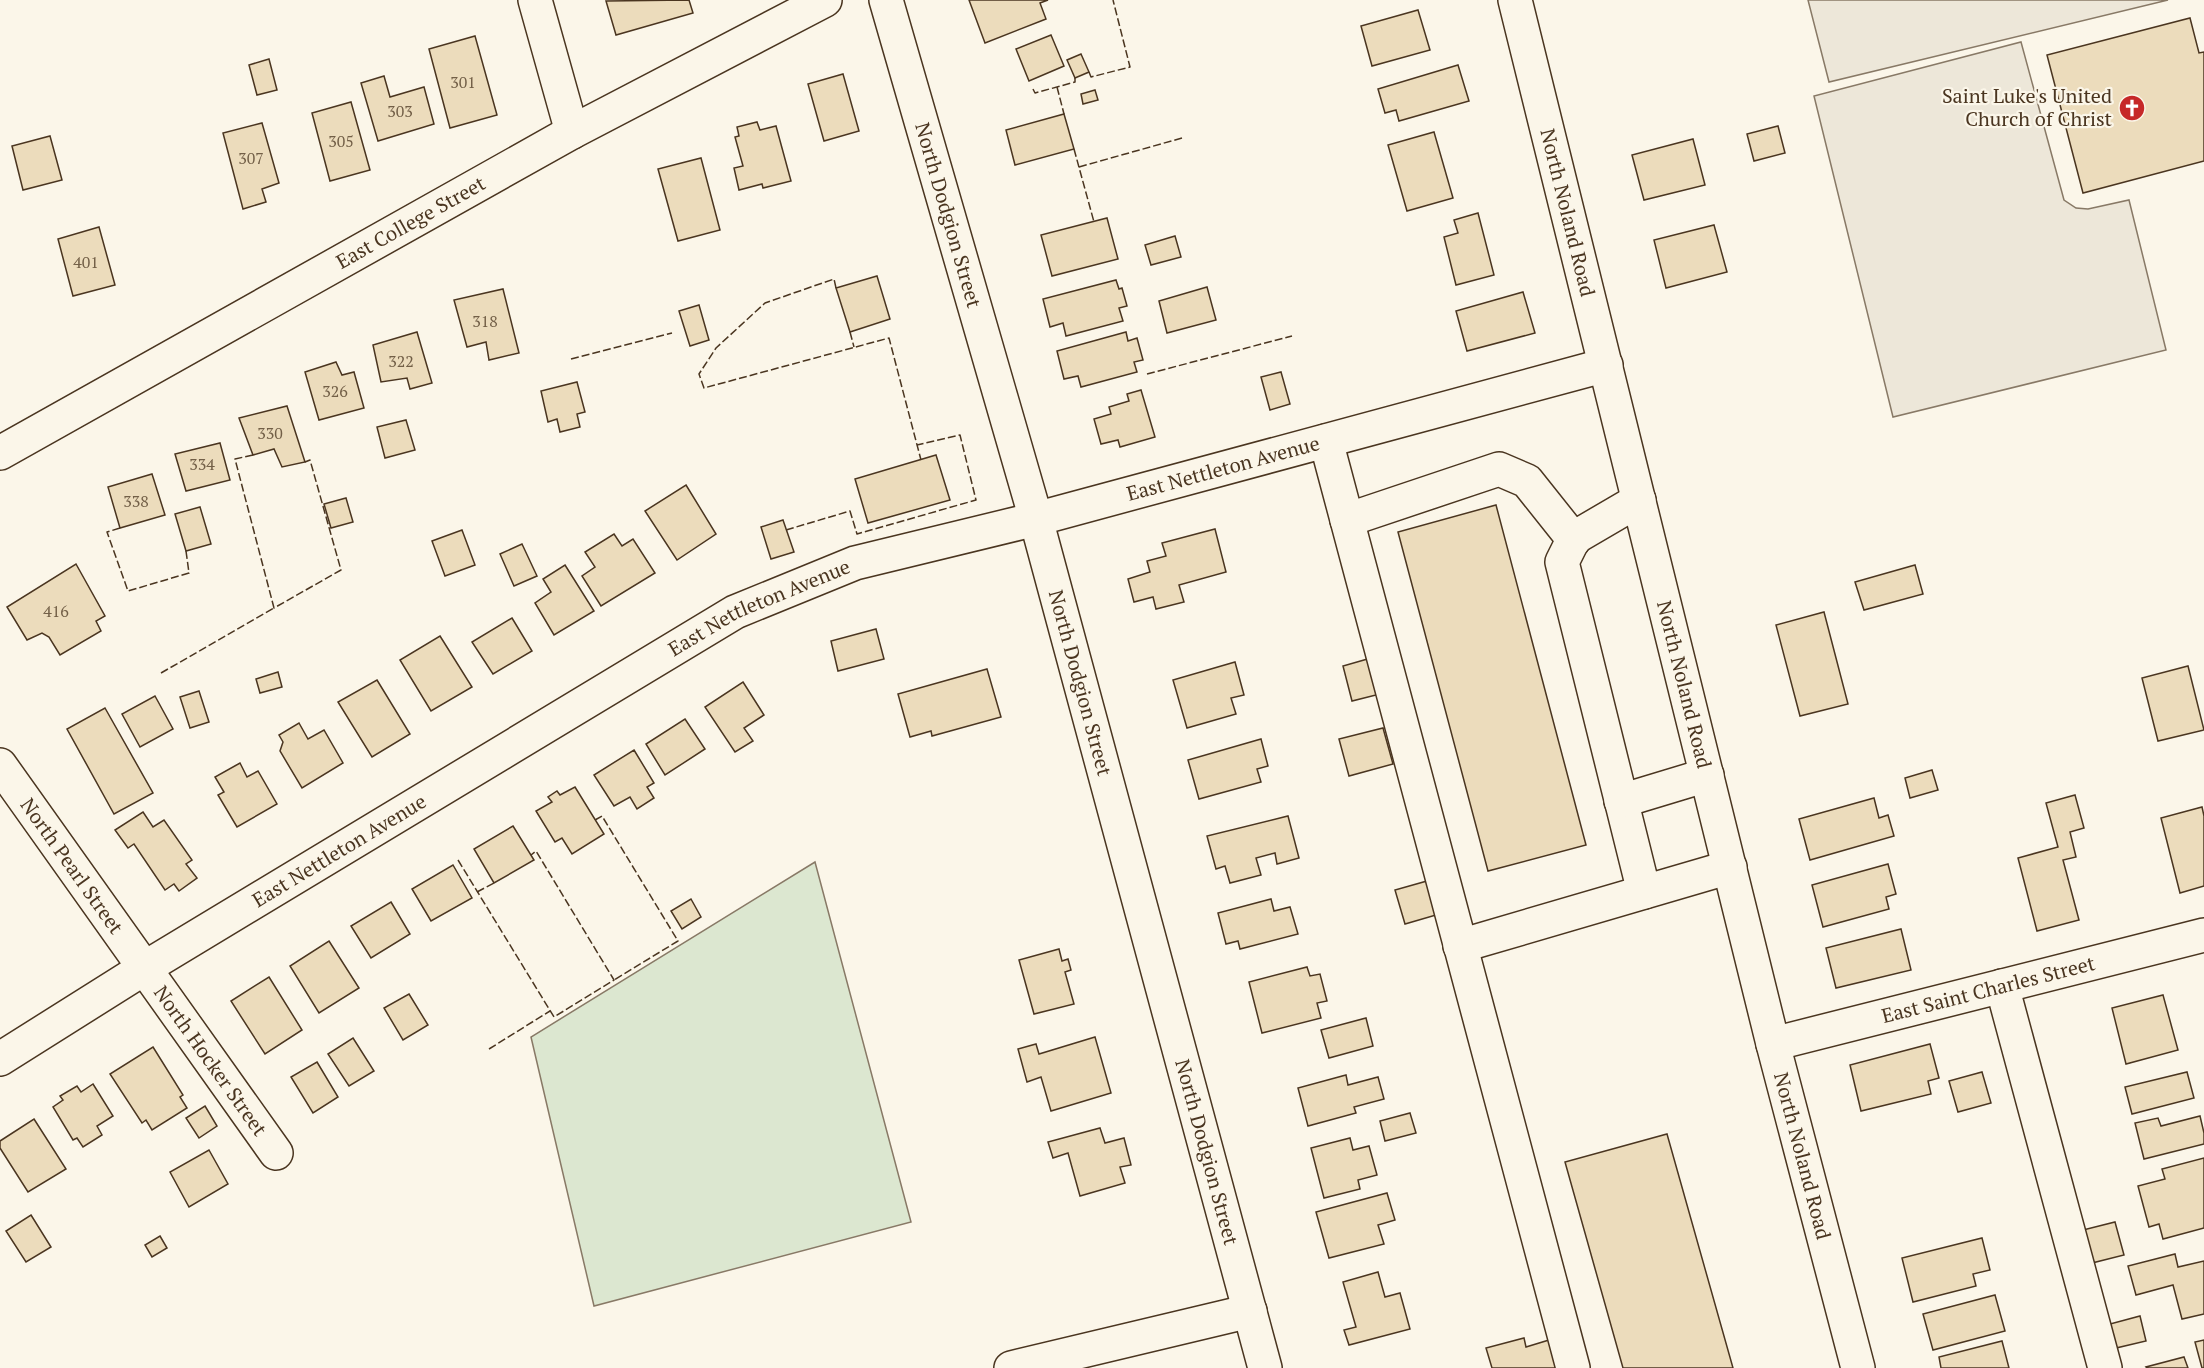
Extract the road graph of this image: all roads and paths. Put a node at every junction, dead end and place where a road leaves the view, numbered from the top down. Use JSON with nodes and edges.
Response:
{"nodes":[{"id":1,"x":536,"y":0,"type":"edge"},
{"id":2,"x":825,"y":0,"type":"edge"},
{"id":3,"x":886,"y":0,"type":"edge"},
{"id":4,"x":1515,"y":0,"type":"edge"},
{"id":5,"x":572,"y":132,"type":"junction"},
{"id":6,"x":1606,"y":365,"type":"junction"},
{"id":7,"x":1326,"y":441,"type":"junction"},
{"id":8,"x":0,"y":453,"type":"edge"},
{"id":9,"x":1639,"y":500,"type":"junction"},
{"id":10,"x":1036,"y":519,"type":"junction"},
{"id":11,"x":1347,"y":520,"type":"junction"},
{"id":12,"x":1574,"y":540,"type":"junction"},
{"id":13,"x":0,"y":765,"type":"edge"},
{"id":14,"x":1707,"y":775,"type":"junction"},
{"id":15,"x":1621,"y":801,"type":"junction"},
{"id":16,"x":1730,"y":867,"type":"junction"},
{"id":17,"x":1644,"y":892,"type":"junction"},
{"id":18,"x":2204,"y":935,"type":"edge"},
{"id":19,"x":1460,"y":946,"type":"junction"},
{"id":20,"x":143,"y":969,"type":"junction"},
{"id":21,"x":2002,"y":986,"type":"junction"},
{"id":22,"x":1773,"y":1044,"type":"junction"},
{"id":23,"x":0,"y":1059,"type":"edge"},
{"id":24,"x":276,"y":1153,"type":"dead end"},
{"id":25,"x":1250,"y":1311,"type":"junction"},
{"id":26,"x":1011,"y":1368,"type":"edge"},
{"id":27,"x":1265,"y":1368,"type":"edge"},
{"id":28,"x":1573,"y":1368,"type":"edge"},
{"id":29,"x":1858,"y":1368,"type":"edge"},
{"id":30,"x":2105,"y":1368,"type":"edge"}],
"edges":[{"from":1,"to":5,"type":"street"},
{"from":2,"to":5,"type":"street","name":"East College Street"},
{"from":3,"to":10,"type":"street","name":"North Dodgion Street"},
{"from":4,"to":6,"type":"street","name":"North Noland Road"},
{"from":5,"to":8,"type":"street","name":"East College Street"},
{"from":6,"to":7,"type":"street","name":"East Nettleton Avenue"},
{"from":6,"to":9,"type":"street","name":"North Noland Road"},
{"from":7,"to":10,"type":"street","name":"East Nettleton Avenue"},
{"from":7,"to":11,"type":"street"},
{"from":9,"to":12,"type":"street"},
{"from":9,"to":14,"type":"street","name":"North Noland Road"},
{"from":10,"to":20,"type":"street","name":"East Nettleton Avenue"},
{"from":10,"to":25,"type":"street","name":"North Dodgion Street"},
{"from":11,"to":12,"type":"street"},
{"from":11,"to":19,"type":"street"},
{"from":12,"to":15,"type":"street"},
{"from":13,"to":20,"type":"street","name":"North Pearl Street"},
{"from":14,"to":15,"type":"street"},
{"from":14,"to":16,"type":"street","name":"North Noland Road"},
{"from":15,"to":17,"type":"street"},
{"from":16,"to":17,"type":"street"},
{"from":16,"to":22,"type":"street","name":"North Noland Road"},
{"from":17,"to":19,"type":"street"},
{"from":18,"to":21,"type":"street","name":"East Saint Charles Street"},
{"from":19,"to":28,"type":"street"},
{"from":20,"to":23,"type":"street","name":"East Nettleton Avenue"},
{"from":20,"to":24,"type":"street","name":"North Hocker Street"},
{"from":21,"to":22,"type":"street","name":"East Saint Charles Street"},
{"from":21,"to":30,"type":"street"},
{"from":22,"to":29,"type":"street","name":"North Noland Road"},
{"from":25,"to":26,"type":"street"},
{"from":25,"to":27,"type":"street","name":"North Dodgion Street"}]}
